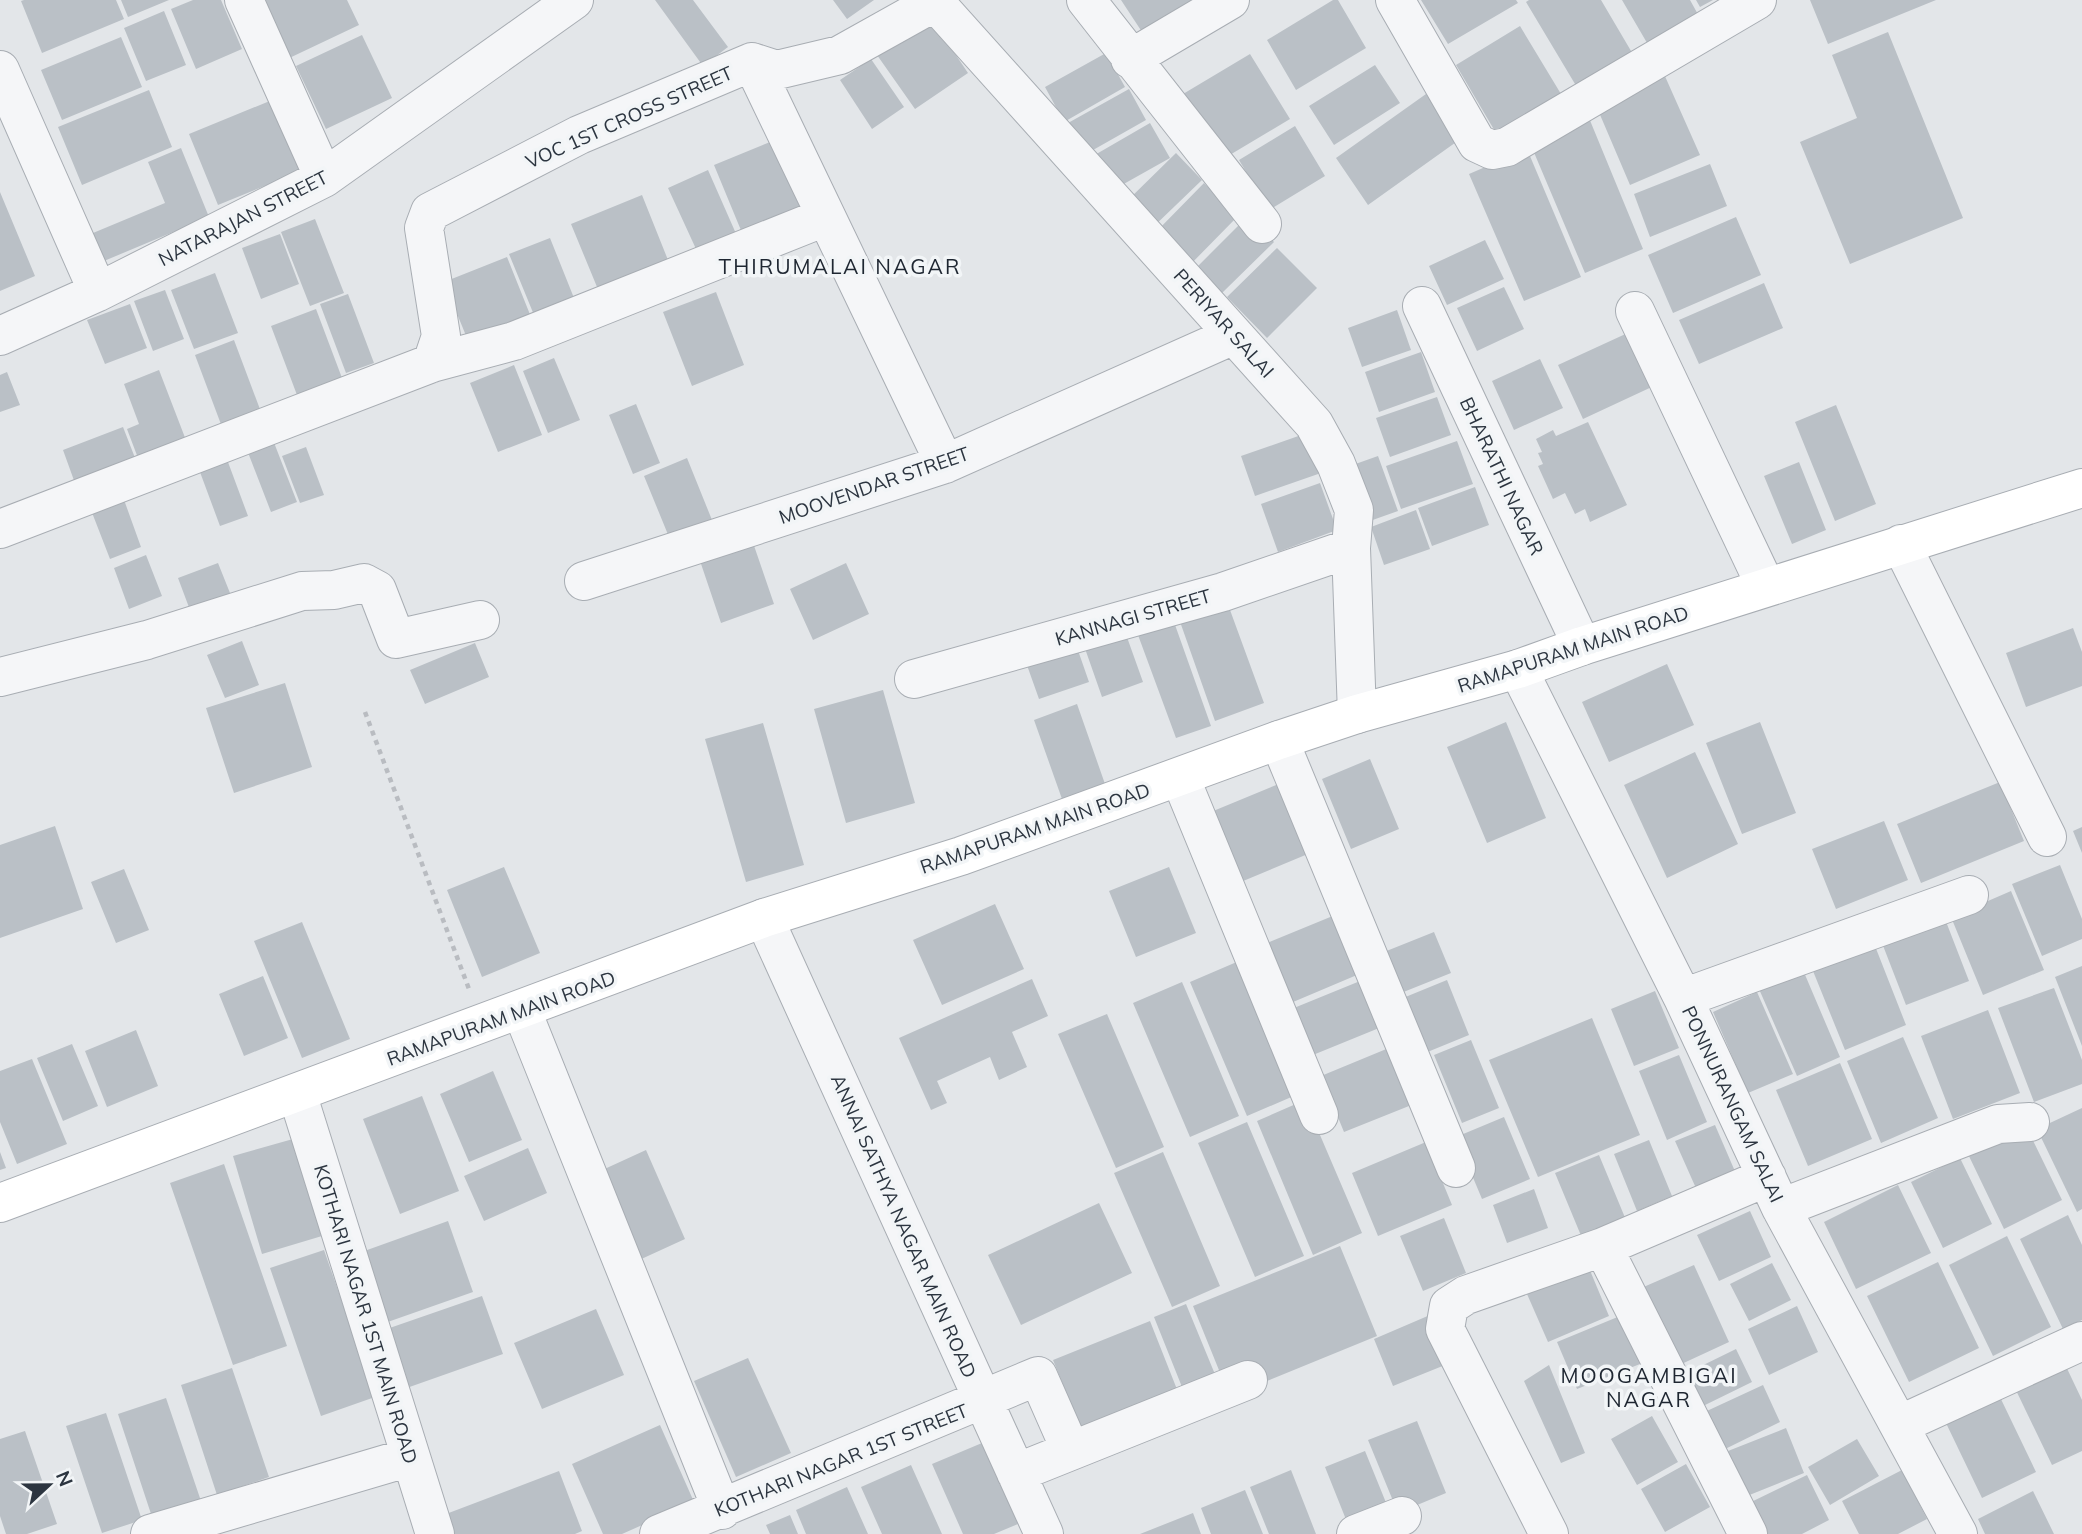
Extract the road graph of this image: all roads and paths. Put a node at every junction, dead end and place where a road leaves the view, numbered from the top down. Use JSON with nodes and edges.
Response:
{"nodes":[{"id":1,"x":244,"y":0,"type":"edge"},
{"id":2,"x":574,"y":0,"type":"edge"},
{"id":3,"x":1086,"y":0,"type":"edge"},
{"id":4,"x":1230,"y":0,"type":"edge"},
{"id":5,"x":1395,"y":0,"type":"edge"},
{"id":6,"x":1757,"y":0,"type":"edge"},
{"id":7,"x":934,"y":1,"type":"edge"},
{"id":8,"x":1130,"y":59,"type":"junction"},
{"id":9,"x":752,"y":62,"type":"junction"},
{"id":10,"x":0,"y":70,"type":"edge"},
{"id":11,"x":324,"y":178,"type":"junction"},
{"id":12,"x":825,"y":217,"type":"junction"},
{"id":13,"x":1262,"y":224,"type":"dead end"},
{"id":14,"x":98,"y":292,"type":"junction"},
{"id":15,"x":1422,"y":306,"type":"dead end"},
{"id":16,"x":1635,"y":311,"type":"dead end"},
{"id":17,"x":1234,"y":335,"type":"junction"},
{"id":18,"x":0,"y":336,"type":"edge"},
{"id":19,"x":432,"y":363,"type":"junction"},
{"id":20,"x":945,"y":464,"type":"junction"},
{"id":21,"x":2082,"y":488,"type":"edge"},
{"id":22,"x":0,"y":529,"type":"edge"},
{"id":23,"x":1901,"y":544,"type":"junction"},
{"id":24,"x":1351,"y":548,"type":"junction"},
{"id":25,"x":584,"y":582,"type":"dead end"},
{"id":26,"x":1766,"y":587,"type":"junction"},
{"id":27,"x":480,"y":620,"type":"dead end"},
{"id":28,"x":1582,"y":646,"type":"junction"},
{"id":29,"x":1518,"y":669,"type":"junction"},
{"id":30,"x":0,"y":677,"type":"edge"},
{"id":31,"x":914,"y":679,"type":"dead end"},
{"id":32,"x":365,"y":712,"type":"dead end"},
{"id":33,"x":1357,"y":714,"type":"junction"},
{"id":34,"x":1279,"y":740,"type":"junction"},
{"id":35,"x":1180,"y":778,"type":"junction"},
{"id":36,"x":2047,"y":837,"type":"dead end"},
{"id":37,"x":1969,"y":895,"type":"dead end"},
{"id":38,"x":764,"y":918,"type":"junction"},
{"id":39,"x":1683,"y":998,"type":"junction"},
{"id":40,"x":522,"y":1011,"type":"junction"},
{"id":41,"x":482,"y":1026,"type":"junction"},
{"id":42,"x":297,"y":1093,"type":"junction"},
{"id":43,"x":1319,"y":1115,"type":"dead end"},
{"id":44,"x":2030,"y":1122,"type":"dead end"},
{"id":45,"x":1456,"y":1168,"type":"dead end"},
{"id":46,"x":1774,"y":1193,"type":"junction"},
{"id":47,"x":0,"y":1203,"type":"edge"},
{"id":48,"x":1602,"y":1247,"type":"junction"},
{"id":49,"x":2082,"y":1341,"type":"edge"},
{"id":50,"x":1248,"y":1380,"type":"dead end"},
{"id":51,"x":1060,"y":1424,"type":"junction"},
{"id":52,"x":1899,"y":1425,"type":"junction"},
{"id":53,"x":999,"y":1436,"type":"junction"},
{"id":54,"x":411,"y":1457,"type":"junction"},
{"id":55,"x":722,"y":1510,"type":"junction"},
{"id":56,"x":1402,"y":1516,"type":"dead end"},
{"id":57,"x":150,"y":1534,"type":"edge"},
{"id":58,"x":435,"y":1534,"type":"edge"},
{"id":59,"x":659,"y":1534,"type":"edge"},
{"id":60,"x":1044,"y":1534,"type":"edge"},
{"id":61,"x":1356,"y":1534,"type":"edge"},
{"id":62,"x":1549,"y":1534,"type":"edge"},
{"id":63,"x":1748,"y":1534,"type":"edge"},
{"id":64,"x":1958,"y":1534,"type":"edge"}],
"edges":[{"from":1,"to":11,"type":"street"},
{"from":2,"to":11,"type":"street","name":"NATARAJAN STREET"},
{"from":3,"to":8,"type":"street"},
{"from":4,"to":8,"type":"street"},
{"from":5,"to":6,"type":"street"},
{"from":7,"to":9,"type":"street","name":"VOC 1ST CROSS STREET"},
{"from":7,"to":17,"type":"street","name":"PERIYAR SALAI"},
{"from":8,"to":13,"type":"street"},
{"from":9,"to":12,"type":"street"},
{"from":9,"to":19,"type":"street","name":"VOC 1ST CROSS STREET"},
{"from":10,"to":14,"type":"street"},
{"from":11,"to":14,"type":"street","name":"NATARAJAN STREET"},
{"from":12,"to":19,"type":"street"},
{"from":12,"to":20,"type":"street"},
{"from":14,"to":18,"type":"street","name":"NATARAJAN STREET"},
{"from":15,"to":28,"type":"street","name":"BHARATHI NAGAR"},
{"from":16,"to":26,"type":"street"},
{"from":17,"to":20,"type":"street","name":"MOOVENDAR STREET"},
{"from":17,"to":24,"type":"street","name":"PERIYAR SALAI"},
{"from":19,"to":22,"type":"street"},
{"from":20,"to":25,"type":"street","name":"MOOVENDAR STREET"},
{"from":21,"to":23,"type":"main road","name":"RAMAPURAM MAIN ROAD"},
{"from":23,"to":26,"type":"main road","name":"RAMAPURAM MAIN ROAD"},
{"from":23,"to":36,"type":"street"},
{"from":24,"to":31,"type":"street","name":"KANNAGI STREET"},
{"from":24,"to":33,"type":"street","name":"PERIYAR SALAI"},
{"from":26,"to":28,"type":"main road","name":"RAMAPURAM MAIN ROAD"},
{"from":27,"to":30,"type":"street"},
{"from":28,"to":29,"type":"main road","name":"RAMAPURAM MAIN ROAD"},
{"from":29,"to":33,"type":"main road","name":"RAMAPURAM MAIN ROAD"},
{"from":29,"to":39,"type":"street","name":"PONNURANGAM SALAI"},
{"from":32,"to":41,"type":"path"},
{"from":33,"to":34,"type":"main road","name":"RAMAPURAM MAIN ROAD"},
{"from":34,"to":35,"type":"main road","name":"RAMAPURAM MAIN ROAD"},
{"from":34,"to":45,"type":"street"},
{"from":35,"to":38,"type":"main road","name":"RAMAPURAM MAIN ROAD"},
{"from":35,"to":43,"type":"street"},
{"from":37,"to":39,"type":"street"},
{"from":38,"to":40,"type":"main road","name":"RAMAPURAM MAIN ROAD"},
{"from":38,"to":53,"type":"street","name":"ANNAI SATHYA NAGAR MAIN ROAD"},
{"from":39,"to":46,"type":"street","name":"PONNURANGAM SALAI"},
{"from":40,"to":41,"type":"main road","name":"RAMAPURAM MAIN ROAD"},
{"from":40,"to":55,"type":"street"},
{"from":41,"to":42,"type":"main road","name":"RAMAPURAM MAIN ROAD"},
{"from":42,"to":47,"type":"main road","name":"RAMAPURAM MAIN ROAD"},
{"from":42,"to":54,"type":"street","name":"KOTHARI NAGAR 1ST MAIN ROAD"},
{"from":44,"to":46,"type":"street"},
{"from":46,"to":48,"type":"street"},
{"from":46,"to":52,"type":"street","name":"PONNURANGAM SALAI"},
{"from":48,"to":62,"type":"street"},
{"from":48,"to":63,"type":"street"},
{"from":49,"to":52,"type":"street"},
{"from":50,"to":51,"type":"street"},
{"from":51,"to":53,"type":"street"},
{"from":51,"to":53,"type":"street"},
{"from":52,"to":64,"type":"street","name":"PONNURANGAM SALAI"},
{"from":53,"to":55,"type":"street","name":"KOTHARI NAGAR 1ST STREET"},
{"from":53,"to":60,"type":"street","name":"ANNAI SATHYA NAGAR MAIN ROAD"},
{"from":54,"to":57,"type":"street"},
{"from":54,"to":58,"type":"street","name":"KOTHARI NAGAR 1ST MAIN ROAD"},
{"from":55,"to":59,"type":"street","name":"KOTHARI NAGAR 1ST STREET"},
{"from":56,"to":61,"type":"street"}]}
